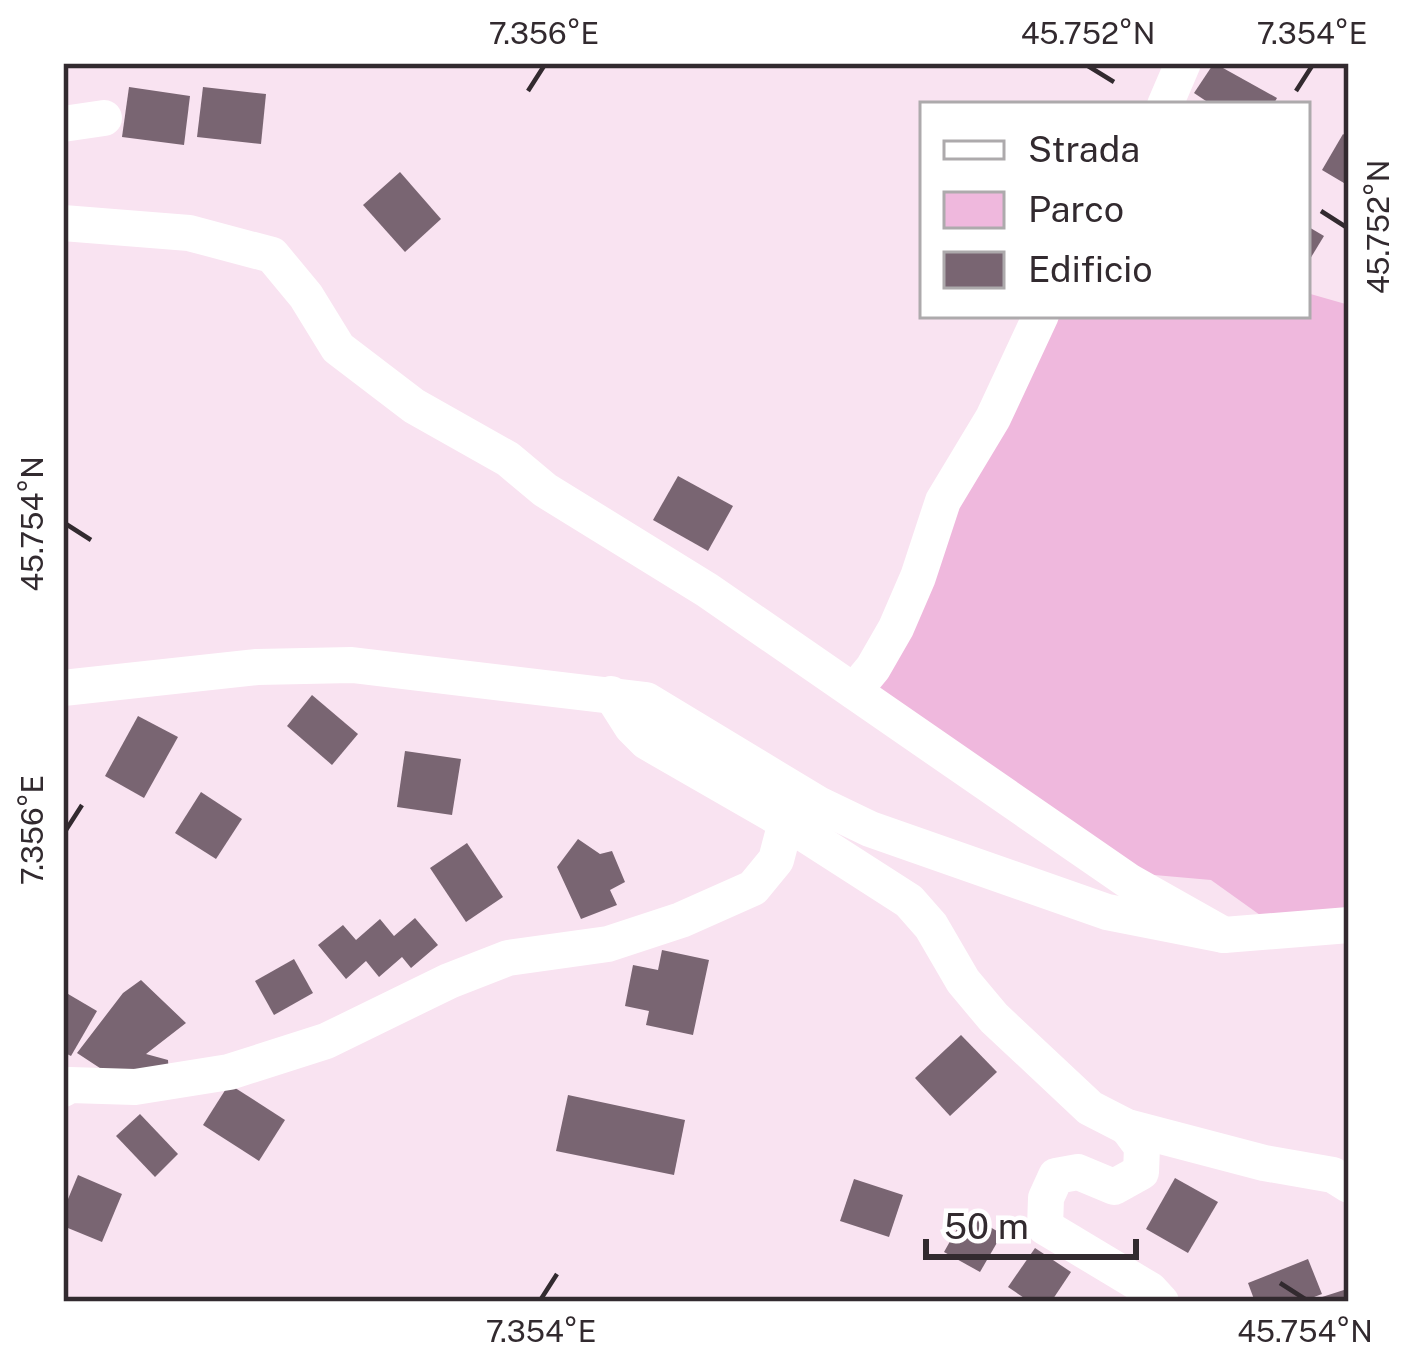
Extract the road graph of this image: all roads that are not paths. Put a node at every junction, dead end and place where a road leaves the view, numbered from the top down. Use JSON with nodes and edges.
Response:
{"nodes":[{"id":1,"x":1183,"y":63,"type":"edge"},
{"id":2,"x":1167,"y":102,"type":"edge"},
{"id":3,"x":104,"y":118,"type":"dead end"},
{"id":4,"x":63,"y":124,"type":"edge"},
{"id":5,"x":63,"y":223,"type":"edge"},
{"id":6,"x":1040,"y":318,"type":"edge"},
{"id":7,"x":63,"y":688,"type":"edge"},
{"id":8,"x":854,"y":691,"type":"junction"},
{"id":9,"x":611,"y":694,"type":"junction"},
{"id":10,"x":786,"y":822,"type":"junction"},
{"id":11,"x":1349,"y":925,"type":"edge"},
{"id":12,"x":1224,"y":935,"type":"junction"},
{"id":13,"x":63,"y":1089,"type":"edge"},
{"id":14,"x":1127,"y":1127,"type":"junction"},
{"id":15,"x":1349,"y":1185,"type":"edge"},
{"id":16,"x":1161,"y":1302,"type":"edge"}],
"edges":[{"from":1,"to":2,"type":"street"},
{"from":3,"to":4,"type":"street"},
{"from":5,"to":8,"type":"street"},
{"from":6,"to":8,"type":"street"},
{"from":7,"to":9,"type":"street"},
{"from":8,"to":12,"type":"street"},
{"from":9,"to":10,"type":"street"},
{"from":9,"to":12,"type":"street"},
{"from":10,"to":13,"type":"street"},
{"from":10,"to":14,"type":"street"},
{"from":11,"to":12,"type":"street"},
{"from":14,"to":15,"type":"street"},
{"from":14,"to":16,"type":"street"}]}
